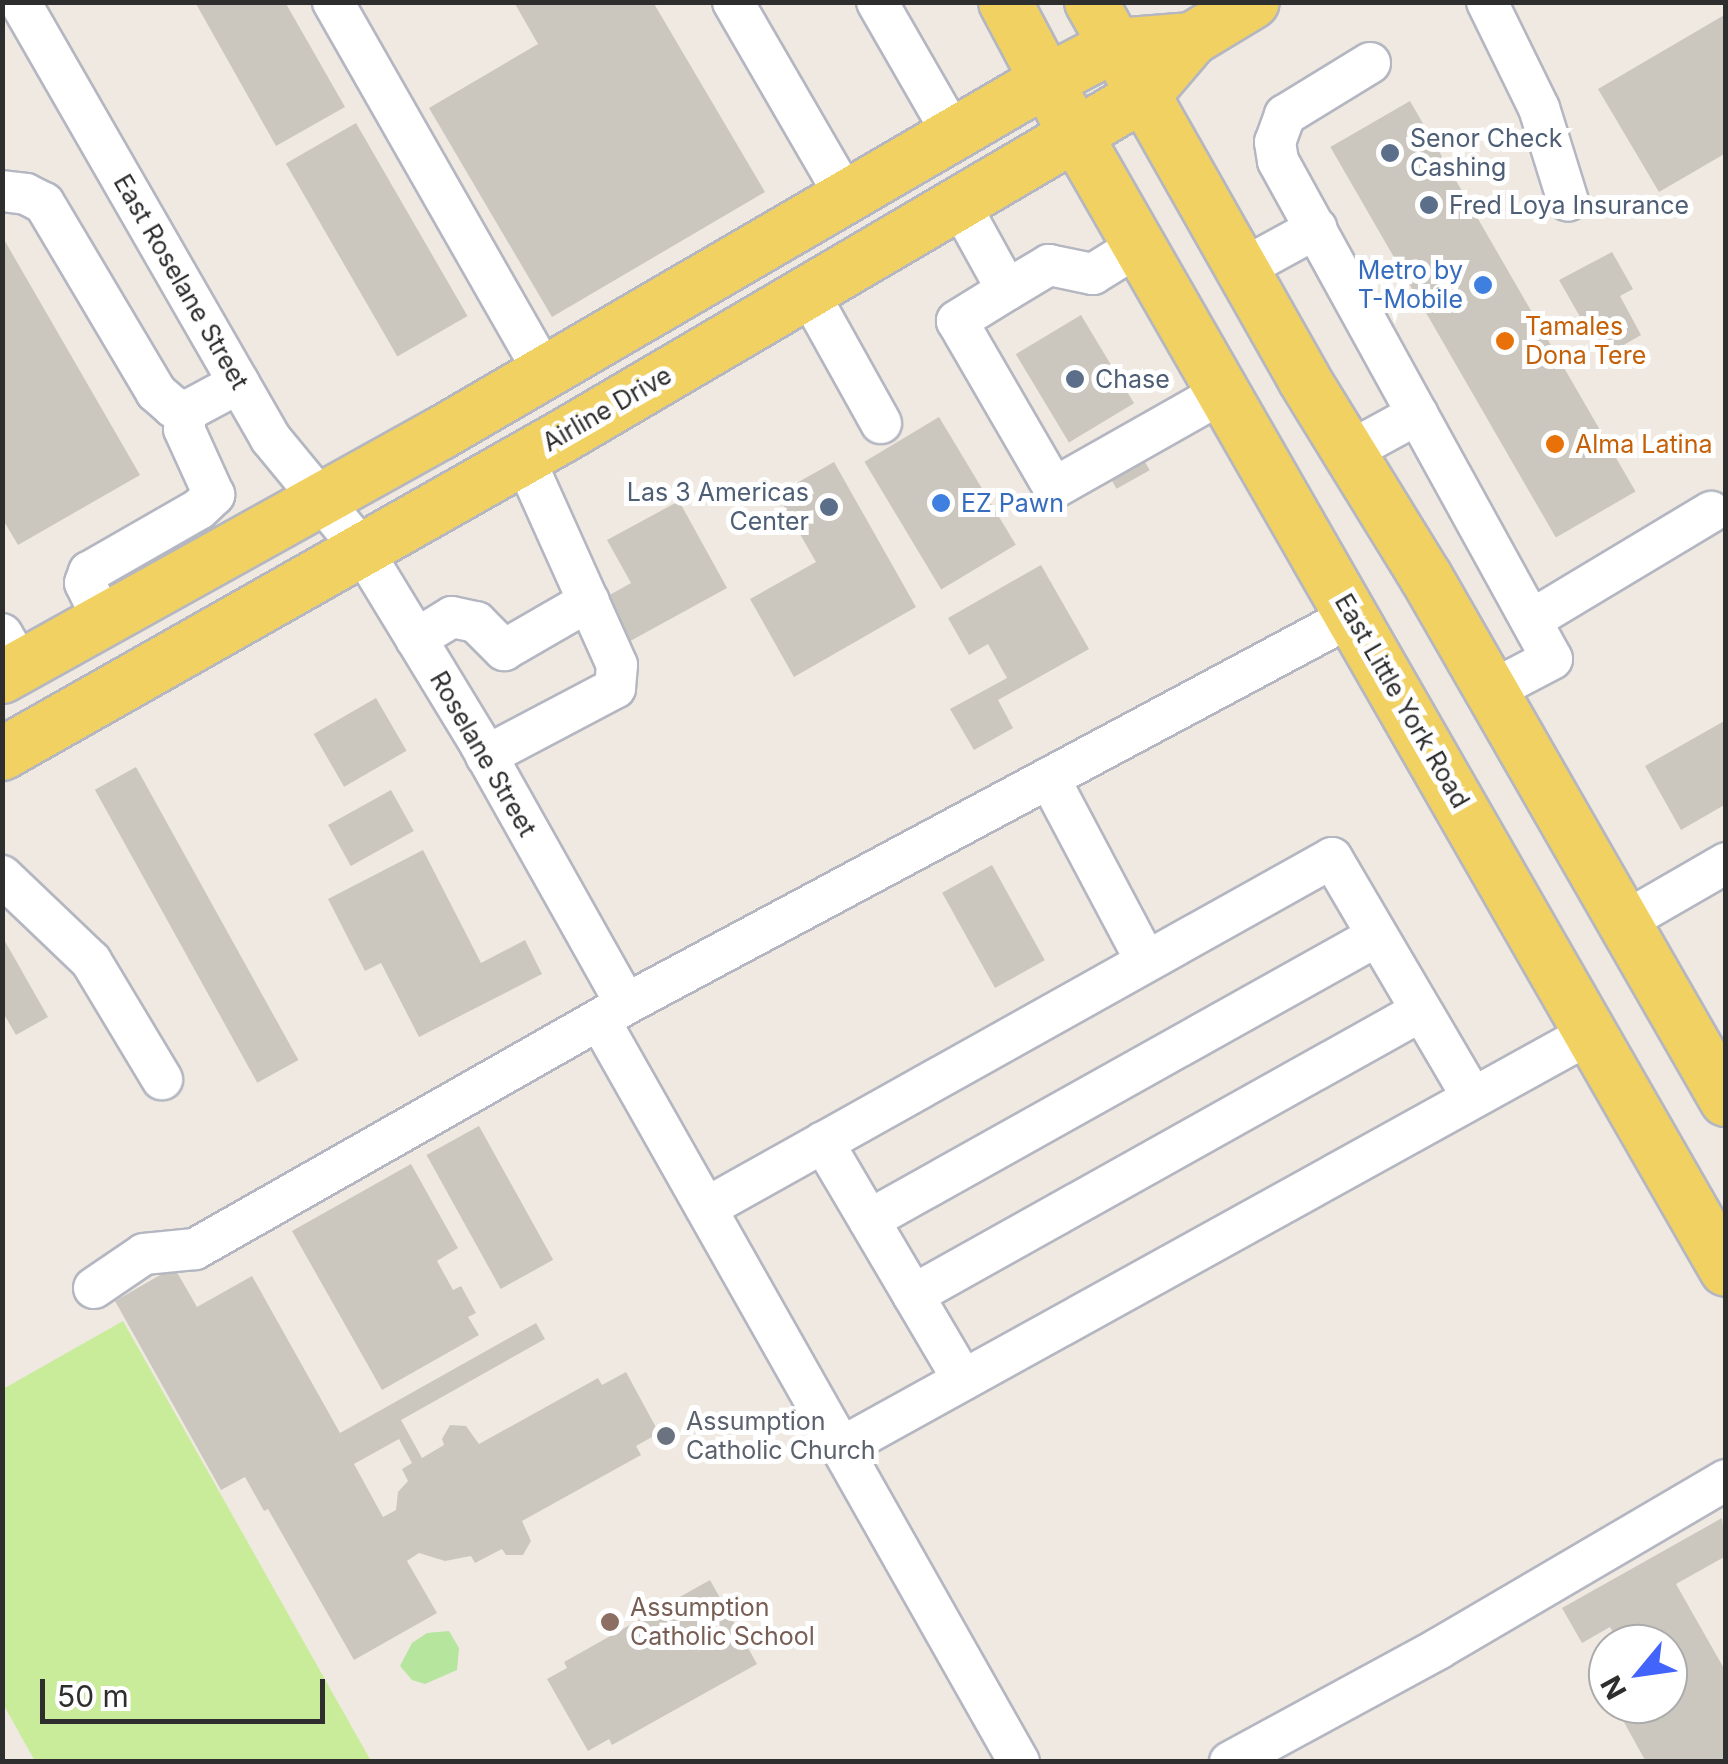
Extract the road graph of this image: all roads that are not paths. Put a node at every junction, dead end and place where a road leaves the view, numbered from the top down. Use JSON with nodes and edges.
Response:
{"nodes":[{"id":1,"x":20,"y":2,"type":"edge"},
{"id":2,"x":333,"y":2,"type":"edge"},
{"id":3,"x":733,"y":2,"type":"edge"},
{"id":4,"x":877,"y":2,"type":"edge"},
{"id":5,"x":1005,"y":2,"type":"edge"},
{"id":6,"x":1487,"y":2,"type":"edge"},
{"id":7,"x":1225,"y":15,"type":"edge"},
{"id":8,"x":1104,"y":24,"type":"edge"},
{"id":9,"x":1370,"y":63,"type":"dead end"},
{"id":10,"x":1046,"y":82,"type":"junction"},
{"id":11,"x":1145,"y":94,"type":"junction"},
{"id":12,"x":953,"y":134,"type":"junction"},
{"id":13,"x":1075,"y":134,"type":"junction"},
{"id":14,"x":2,"y":191,"type":"edge"},
{"id":15,"x":846,"y":197,"type":"junction"},
{"id":16,"x":1568,"y":201,"type":"dead end"},
{"id":17,"x":959,"y":202,"type":"junction"},
{"id":18,"x":1317,"y":228,"type":"junction"},
{"id":19,"x":1140,"y":245,"type":"junction"},
{"id":20,"x":1242,"y":269,"type":"junction"},
{"id":21,"x":1007,"y":290,"type":"junction"},
{"id":22,"x":808,"y":292,"type":"junction"},
{"id":23,"x":544,"y":372,"type":"junction"},
{"id":24,"x":239,"y":383,"type":"junction"},
{"id":25,"x":1224,"y":392,"type":"junction"},
{"id":26,"x":187,"y":411,"type":"junction"},
{"id":27,"x":1418,"y":414,"type":"junction"},
{"id":28,"x":881,"y":422,"type":"dead end"},
{"id":29,"x":1350,"y":451,"type":"junction"},
{"id":30,"x":524,"y":458,"type":"junction"},
{"id":31,"x":324,"y":499,"type":"junction"},
{"id":32,"x":1711,"y":512,"type":"dead end"},
{"id":33,"x":362,"y":548,"type":"junction"},
{"id":34,"x":1426,"y":577,"type":"junction"},
{"id":35,"x":589,"y":601,"type":"junction"},
{"id":36,"x":1354,"y":615,"type":"junction"},
{"id":37,"x":103,"y":620,"type":"junction"},
{"id":38,"x":1531,"y":620,"type":"junction"},
{"id":39,"x":416,"y":639,"type":"junction"},
{"id":40,"x":9,"y":659,"type":"edge"},
{"id":41,"x":1491,"y":690,"type":"junction"},
{"id":42,"x":2,"y":754,"type":"edge"},
{"id":43,"x":486,"y":756,"type":"junction"},
{"id":44,"x":1049,"y":778,"type":"junction"},
{"id":45,"x":1726,"y":863,"type":"edge"},
{"id":46,"x":2,"y":876,"type":"edge"},
{"id":47,"x":1624,"y":922,"type":"junction"},
{"id":48,"x":1377,"y":936,"type":"junction"},
{"id":49,"x":1146,"y":961,"type":"junction"},
{"id":50,"x":1665,"y":994,"type":"junction"},
{"id":51,"x":1421,"y":1011,"type":"junction"},
{"id":52,"x":613,"y":1012,"type":"junction"},
{"id":53,"x":1591,"y":1033,"type":"junction"},
{"id":54,"x":162,"y":1080,"type":"dead end"},
{"id":55,"x":1473,"y":1098,"type":"junction"},
{"id":56,"x":1726,"y":1100,"type":"edge"},
{"id":57,"x":823,"y":1142,"type":"junction"},
{"id":58,"x":706,"y":1208,"type":"junction"},
{"id":59,"x":869,"y":1220,"type":"junction"},
{"id":60,"x":1726,"y":1270,"type":"edge"},
{"id":61,"x":94,"y":1288,"type":"dead end"},
{"id":62,"x":914,"y":1295,"type":"junction"},
{"id":63,"x":962,"y":1380,"type":"junction"},
{"id":64,"x":842,"y":1447,"type":"junction"},
{"id":65,"x":1726,"y":1480,"type":"edge"},
{"id":66,"x":1020,"y":1762,"type":"edge"},
{"id":67,"x":1230,"y":1762,"type":"edge"}],
"edges":[{"from":1,"to":24,"type":"street","name":"East Roselane Street"},
{"from":2,"to":23,"type":"street"},
{"from":3,"to":15,"type":"street"},
{"from":4,"to":12,"type":"street"},
{"from":5,"to":10,"type":"main road","name":"East Little York Road"},
{"from":6,"to":16,"type":"street"},
{"from":7,"to":8,"type":"main road","name":"Airline Drive"},
{"from":7,"to":11,"type":"main road","name":"Airline Drive"},
{"from":8,"to":10,"type":"main road","name":"Airline Drive"},
{"from":8,"to":11,"type":"main road"},
{"from":9,"to":18,"type":"street"},
{"from":10,"to":12,"type":"main road","name":"Airline Drive"},
{"from":10,"to":13,"type":"main road","name":"East Little York Road"},
{"from":11,"to":13,"type":"main road","name":"Airline Drive"},
{"from":11,"to":20,"type":"main road"},
{"from":12,"to":15,"type":"main road","name":"Airline Drive"},
{"from":13,"to":17,"type":"main road","name":"Airline Drive"},
{"from":13,"to":19,"type":"main road","name":"East Little York Road"},
{"from":14,"to":26,"type":"street"},
{"from":15,"to":23,"type":"main road","name":"Airline Drive"},
{"from":17,"to":21,"type":"street"},
{"from":17,"to":22,"type":"main road","name":"Airline Drive"},
{"from":18,"to":20,"type":"street"},
{"from":18,"to":27,"type":"street"},
{"from":19,"to":21,"type":"street"},
{"from":19,"to":25,"type":"main road","name":"East Little York Road"},
{"from":20,"to":29,"type":"main road"},
{"from":21,"to":25,"type":"street"},
{"from":22,"to":28,"type":"street"},
{"from":22,"to":30,"type":"main road","name":"Airline Drive"},
{"from":23,"to":31,"type":"main road","name":"Airline Drive"},
{"from":24,"to":26,"type":"street"},
{"from":24,"to":31,"type":"street","name":"East Roselane Street"},
{"from":25,"to":36,"type":"main road","name":"East Little York Road"},
{"from":26,"to":37,"type":"street"},
{"from":27,"to":29,"type":"street"},
{"from":27,"to":38,"type":"street"},
{"from":29,"to":34,"type":"main road"},
{"from":30,"to":33,"type":"main road","name":"Airline Drive"},
{"from":30,"to":35,"type":"street"},
{"from":31,"to":33,"type":"street","name":"East Roselane Street"},
{"from":31,"to":37,"type":"main road","name":"Airline Drive"},
{"from":32,"to":38,"type":"street"},
{"from":33,"to":39,"type":"street","name":"Roselane Street"},
{"from":33,"to":42,"type":"main road","name":"Airline Drive"},
{"from":34,"to":36,"type":"main road"},
{"from":34,"to":41,"type":"main road"},
{"from":35,"to":39,"type":"street"},
{"from":35,"to":43,"type":"street"},
{"from":36,"to":44,"type":"street"},
{"from":36,"to":53,"type":"main road","name":"East Little York Road"},
{"from":37,"to":40,"type":"main road","name":"Airline Drive"},
{"from":38,"to":41,"type":"street"},
{"from":39,"to":43,"type":"street","name":"Roselane Street"},
{"from":41,"to":47,"type":"main road"},
{"from":43,"to":52,"type":"street","name":"Roselane Street"},
{"from":44,"to":49,"type":"street"},
{"from":44,"to":52,"type":"street"},
{"from":45,"to":47,"type":"street"},
{"from":46,"to":54,"type":"street"},
{"from":47,"to":50,"type":"main road"},
{"from":48,"to":49,"type":"street"},
{"from":48,"to":51,"type":"street"},
{"from":48,"to":59,"type":"street"},
{"from":49,"to":57,"type":"street"},
{"from":50,"to":53,"type":"main road"},
{"from":50,"to":56,"type":"main road"},
{"from":51,"to":55,"type":"street"},
{"from":51,"to":62,"type":"street"},
{"from":52,"to":58,"type":"street","name":"Roselane Street"},
{"from":52,"to":61,"type":"street"},
{"from":53,"to":55,"type":"street"},
{"from":53,"to":60,"type":"main road","name":"East Little York Road"},
{"from":55,"to":63,"type":"street"},
{"from":57,"to":58,"type":"street"},
{"from":57,"to":59,"type":"street"},
{"from":58,"to":64,"type":"street","name":"Roselane Street"},
{"from":59,"to":62,"type":"street"},
{"from":62,"to":63,"type":"street"},
{"from":63,"to":64,"type":"street"},
{"from":64,"to":66,"type":"street","name":"Roselane Street"},
{"from":65,"to":67,"type":"street"}]}
